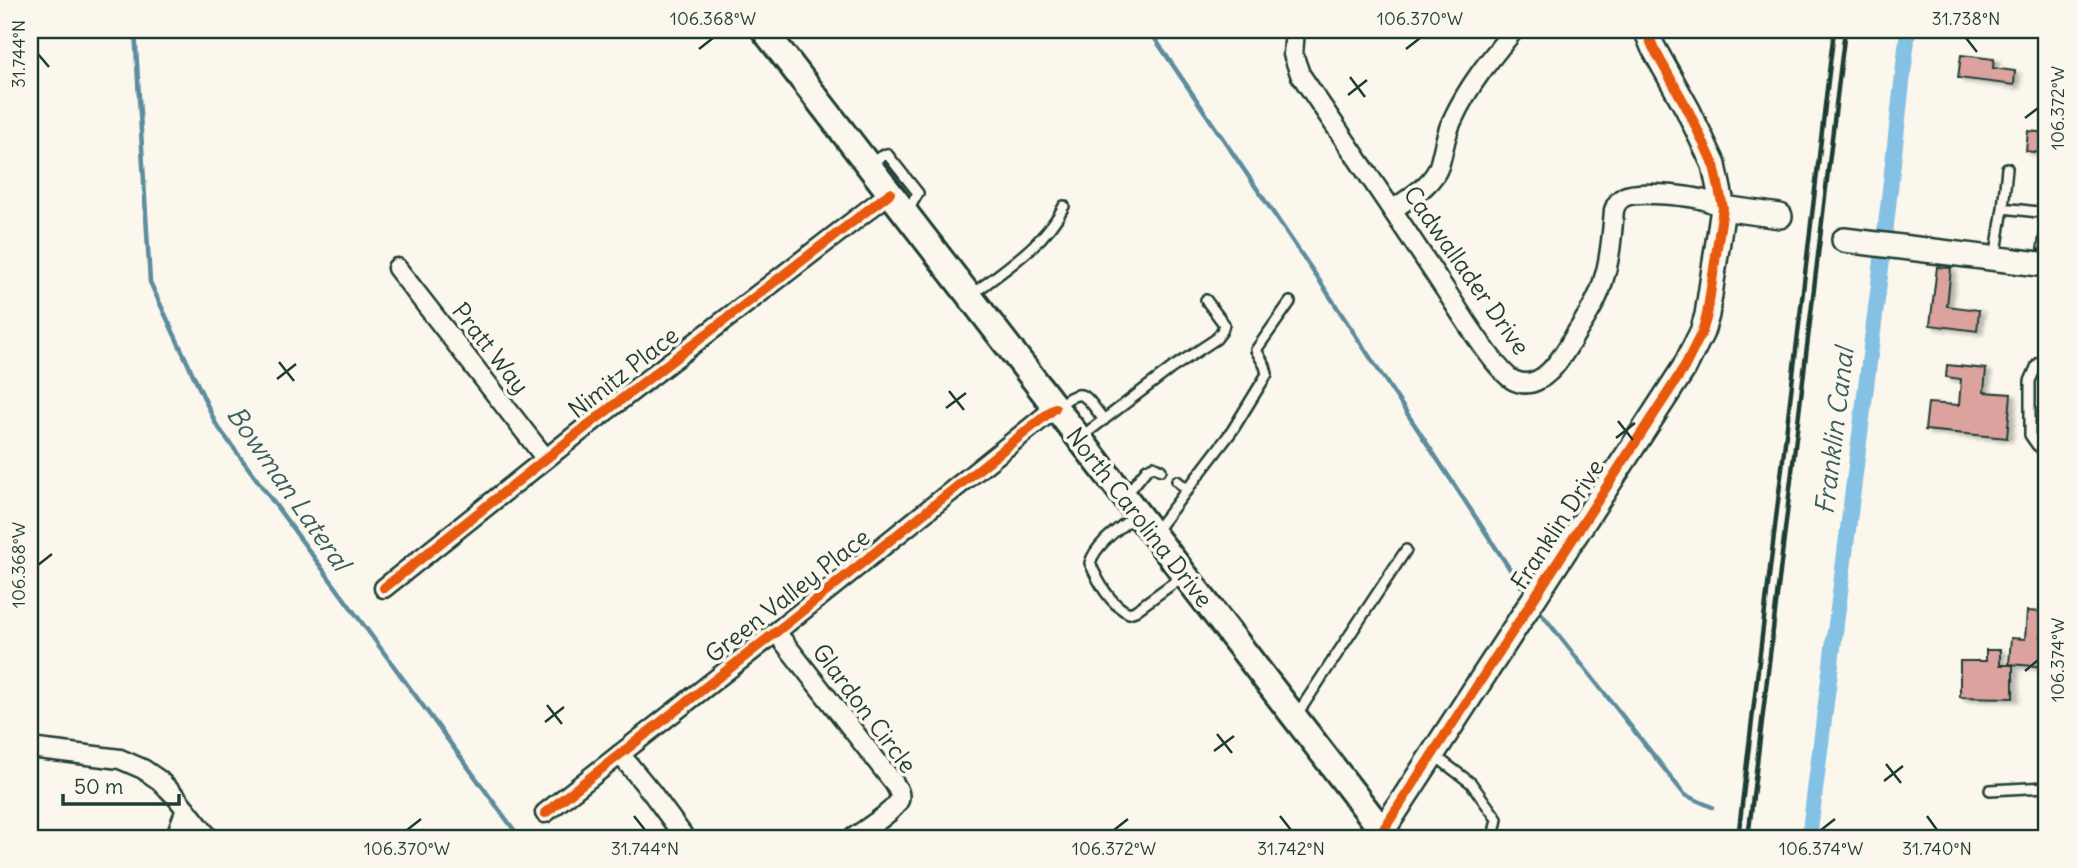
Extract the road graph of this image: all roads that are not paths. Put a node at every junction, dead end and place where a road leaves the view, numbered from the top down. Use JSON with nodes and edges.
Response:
{"nodes":[{"id":1,"x":764,"y":30,"type":"edge"},
{"id":2,"x":1295,"y":30,"type":"edge"},
{"id":3,"x":1514,"y":30,"type":"edge"},
{"id":4,"x":1646,"y":30,"type":"edge"},
{"id":5,"x":867,"y":163,"type":"junction"},
{"id":6,"x":2007,"y":168,"type":"dead end"},
{"id":7,"x":890,"y":193,"type":"junction"},
{"id":8,"x":1065,"y":206,"type":"dead end"},
{"id":9,"x":1723,"y":208,"type":"junction"},
{"id":10,"x":2003,"y":208,"type":"junction"},
{"id":11,"x":1393,"y":210,"type":"junction"},
{"id":12,"x":906,"y":213,"type":"junction"},
{"id":13,"x":2047,"y":213,"type":"edge"},
{"id":14,"x":1780,"y":216,"type":"dead end"},
{"id":15,"x":1854,"y":242,"type":"dead end"},
{"id":16,"x":1995,"y":259,"type":"junction"},
{"id":17,"x":2047,"y":265,"type":"edge"},
{"id":18,"x":397,"y":268,"type":"dead end"},
{"id":19,"x":969,"y":296,"type":"junction"},
{"id":20,"x":1206,"y":300,"type":"dead end"},
{"id":21,"x":1290,"y":302,"type":"dead end"},
{"id":22,"x":2047,"y":356,"type":"edge"},
{"id":23,"x":1055,"y":408,"type":"junction"},
{"id":24,"x":1104,"y":420,"type":"junction"},
{"id":25,"x":1080,"y":438,"type":"junction"},
{"id":26,"x":2047,"y":453,"type":"edge"},
{"id":27,"x":546,"y":459,"type":"junction"},
{"id":28,"x":1161,"y":470,"type":"dead end"},
{"id":29,"x":1177,"y":481,"type":"dead end"},
{"id":30,"x":1188,"y":490,"type":"junction"},
{"id":31,"x":1131,"y":505,"type":"junction"},
{"id":32,"x":1153,"y":535,"type":"junction"},
{"id":33,"x":1406,"y":550,"type":"dead end"},
{"id":34,"x":1185,"y":575,"type":"junction"},
{"id":35,"x":384,"y":588,"type":"dead end"},
{"id":36,"x":776,"y":632,"type":"junction"},
{"id":37,"x":1295,"y":717,"type":"junction"},
{"id":38,"x":30,"y":748,"type":"edge"},
{"id":39,"x":620,"y":754,"type":"junction"},
{"id":40,"x":1432,"y":754,"type":"junction"},
{"id":41,"x":2047,"y":787,"type":"edge"},
{"id":42,"x":1990,"y":790,"type":"dead end"},
{"id":43,"x":186,"y":809,"type":"junction"},
{"id":44,"x":545,"y":813,"type":"dead end"},
{"id":45,"x":1383,"y":836,"type":"edge"},
{"id":46,"x":175,"y":838,"type":"edge"},
{"id":47,"x":209,"y":838,"type":"edge"},
{"id":48,"x":684,"y":838,"type":"edge"},
{"id":49,"x":853,"y":838,"type":"edge"},
{"id":50,"x":1493,"y":838,"type":"edge"}],
"edges":[{"from":1,"to":5,"type":"main road","name":"North Carolina Drive"},
{"from":2,"to":11,"type":"street","name":"Cadwallader Drive"},
{"from":3,"to":11,"type":"street"},
{"from":4,"to":9,"type":"street","name":"Franklin Drive"},
{"from":5,"to":7,"type":"main road","name":"North Carolina Drive"},
{"from":5,"to":12,"type":"lane"},
{"from":6,"to":10,"type":"lane"},
{"from":7,"to":12,"type":"main road","name":"North Carolina Drive"},
{"from":7,"to":27,"type":"street","name":"Nimitz Place"},
{"from":8,"to":19,"type":"lane"},
{"from":9,"to":11,"type":"street","name":"Cadwallader Drive"},
{"from":9,"to":14,"type":"street","name":"Cadwallader Drive"},
{"from":9,"to":40,"type":"street","name":"Franklin Drive"},
{"from":10,"to":13,"type":"lane"},
{"from":10,"to":16,"type":"lane"},
{"from":12,"to":19,"type":"main road","name":"North Carolina Drive"},
{"from":15,"to":16,"type":"street"},
{"from":16,"to":17,"type":"street"},
{"from":18,"to":27,"type":"street","name":"Pratt Way"},
{"from":19,"to":23,"type":"main road","name":"North Carolina Drive"},
{"from":20,"to":24,"type":"lane"},
{"from":21,"to":30,"type":"lane"},
{"from":22,"to":26,"type":"lane"},
{"from":23,"to":24,"type":"lane"},
{"from":23,"to":25,"type":"main road","name":"North Carolina Drive"},
{"from":23,"to":36,"type":"street","name":"Green Valley Place"},
{"from":24,"to":25,"type":"lane"},
{"from":25,"to":31,"type":"main road","name":"North Carolina Drive"},
{"from":27,"to":35,"type":"street","name":"Nimitz Place"},
{"from":28,"to":31,"type":"lane"},
{"from":29,"to":30,"type":"lane"},
{"from":30,"to":32,"type":"lane"},
{"from":31,"to":32,"type":"main road","name":"North Carolina Drive"},
{"from":31,"to":34,"type":"lane"},
{"from":32,"to":34,"type":"main road","name":"North Carolina Drive"},
{"from":33,"to":37,"type":"lane"},
{"from":34,"to":37,"type":"main road","name":"North Carolina Drive"},
{"from":36,"to":39,"type":"street","name":"Green Valley Place"},
{"from":36,"to":49,"type":"street","name":"Glardon Circle"},
{"from":37,"to":45,"type":"main road","name":"North Carolina Drive"},
{"from":38,"to":43,"type":"street"},
{"from":39,"to":44,"type":"street","name":"Green Valley Place"},
{"from":39,"to":48,"type":"street"},
{"from":40,"to":45,"type":"street","name":"Franklin Drive"},
{"from":40,"to":50,"type":"lane"},
{"from":41,"to":42,"type":"lane"},
{"from":43,"to":46,"type":"street"},
{"from":43,"to":47,"type":"street"}]}
